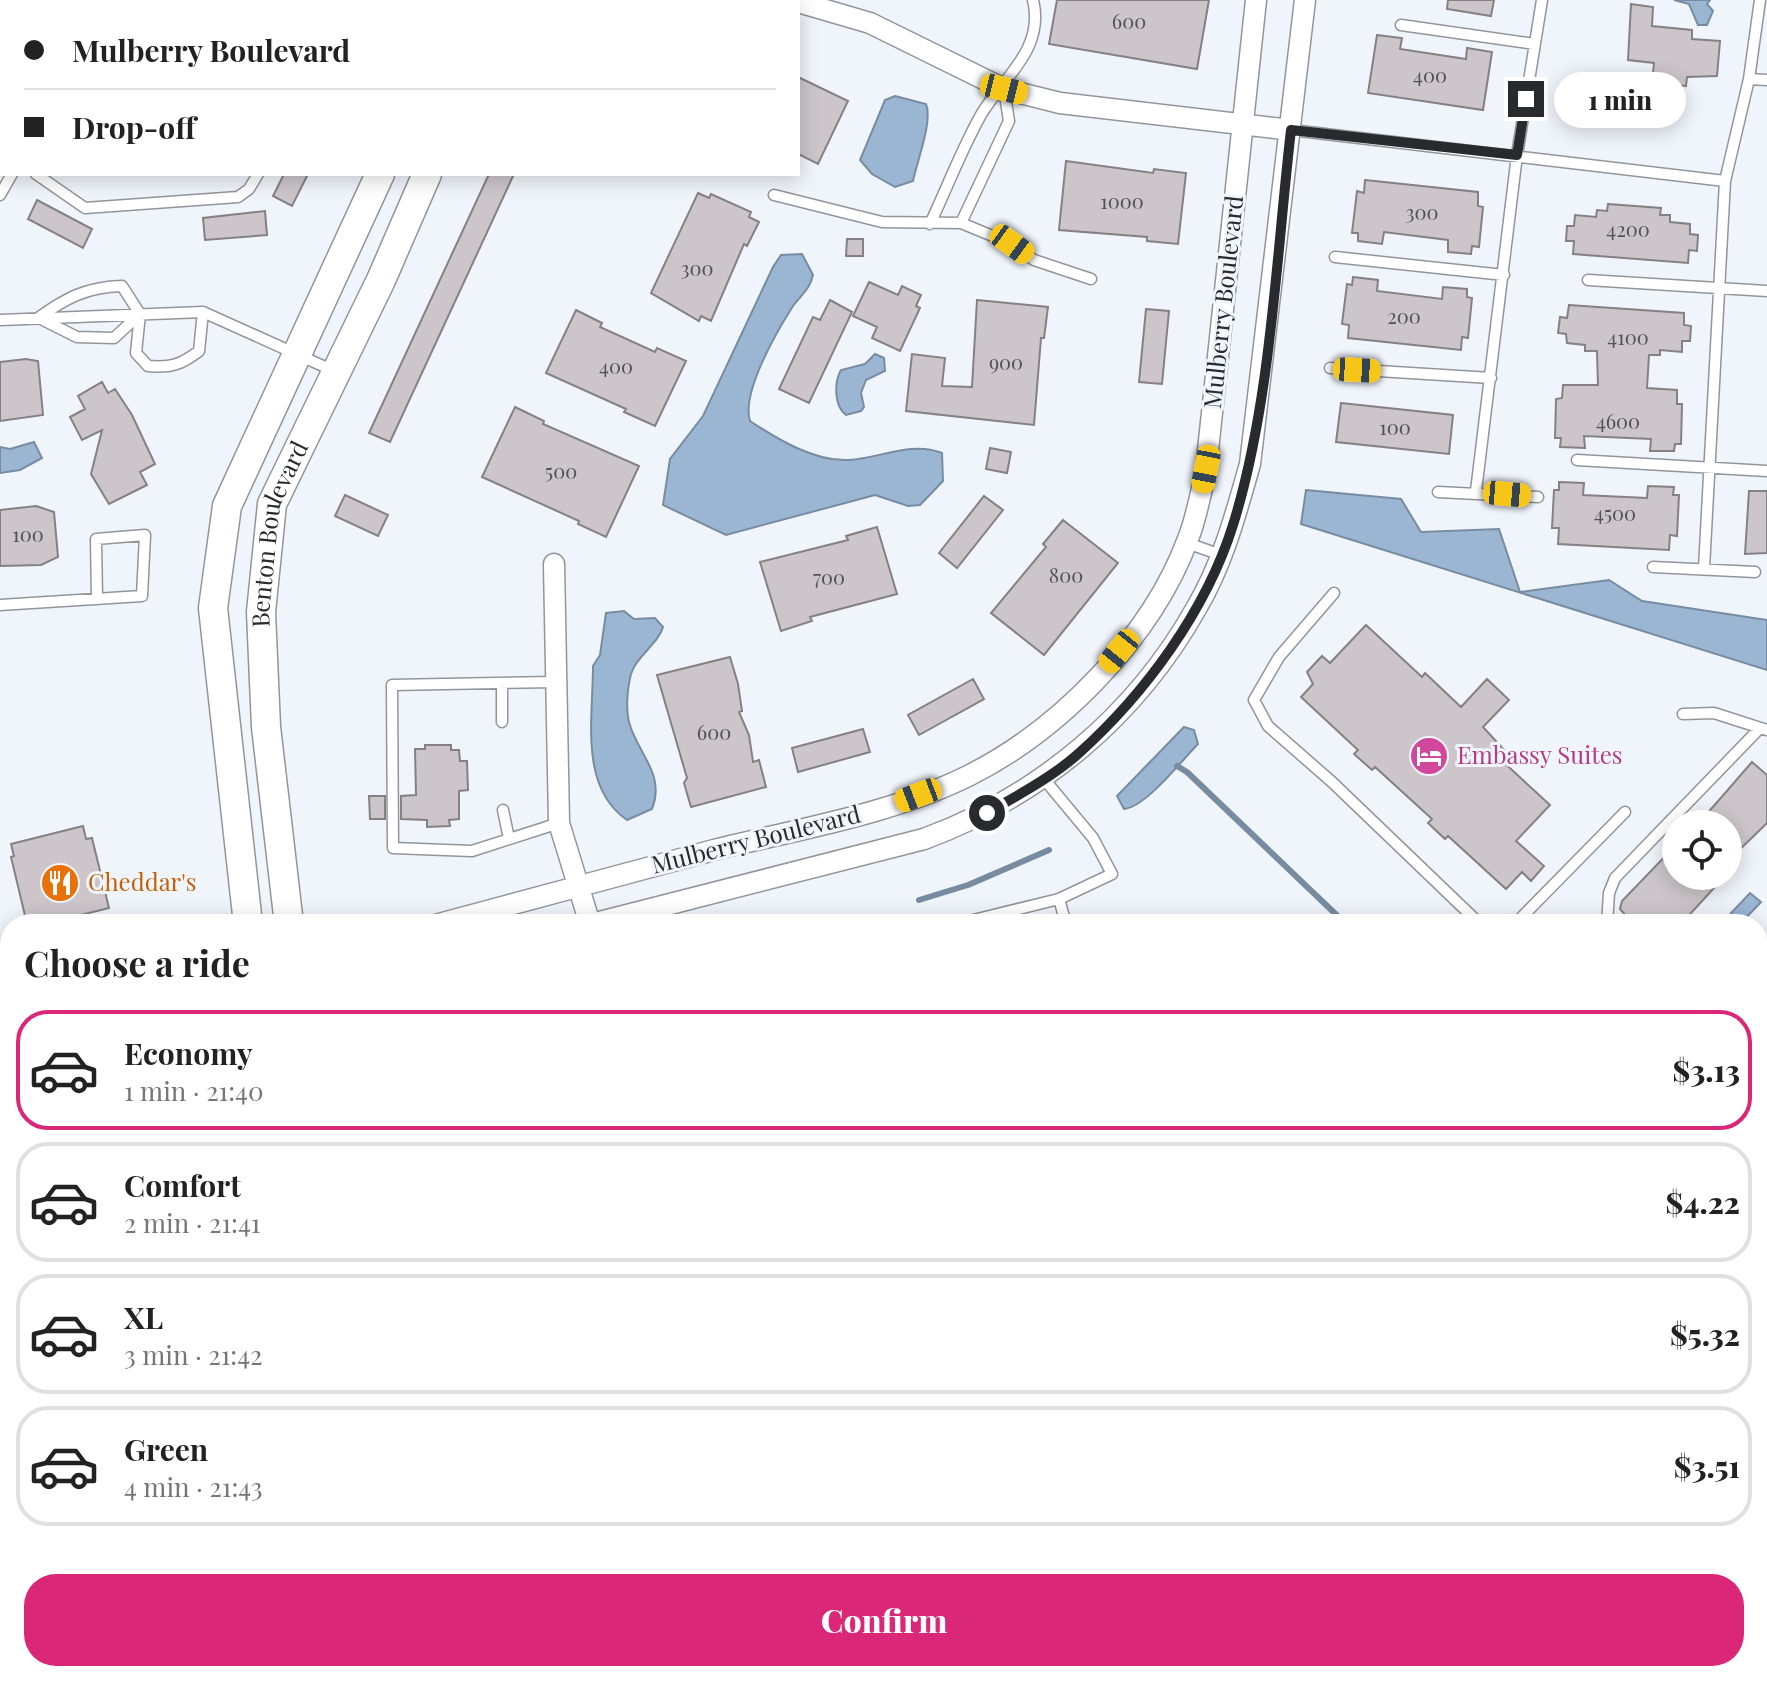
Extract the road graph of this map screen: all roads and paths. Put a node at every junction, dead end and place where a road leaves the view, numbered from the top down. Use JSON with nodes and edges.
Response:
{"nodes":[{"id":1,"x":1033,"y":0,"type":"edge"},
{"id":2,"x":1256,"y":0,"type":"edge"},
{"id":3,"x":1305,"y":0,"type":"edge"},
{"id":4,"x":1542,"y":0,"type":"edge"},
{"id":5,"x":1760,"y":0,"type":"edge"},
{"id":6,"x":800,"y":3,"type":"edge"},
{"id":7,"x":1401,"y":25,"type":"dead end"},
{"id":8,"x":1535,"y":44,"type":"junction"},
{"id":9,"x":1749,"y":79,"type":"junction"},
{"id":10,"x":1767,"y":80,"type":"edge"},
{"id":11,"x":1004,"y":89,"type":"junction"},
{"id":12,"x":1243,"y":124,"type":"junction"},
{"id":13,"x":1291,"y":130,"type":"junction"},
{"id":14,"x":1517,"y":155,"type":"junction"},
{"id":15,"x":11,"y":176,"type":"edge"},
{"id":16,"x":39,"y":176,"type":"edge"},
{"id":17,"x":257,"y":176,"type":"edge"},
{"id":18,"x":379,"y":176,"type":"edge"},
{"id":19,"x":426,"y":176,"type":"edge"},
{"id":20,"x":1725,"y":181,"type":"junction"},
{"id":21,"x":0,"y":195,"type":"edge"},
{"id":22,"x":774,"y":195,"type":"dead end"},
{"id":23,"x":961,"y":223,"type":"junction"},
{"id":24,"x":930,"y":224,"type":"junction"},
{"id":25,"x":1335,"y":257,"type":"dead end"},
{"id":26,"x":1504,"y":275,"type":"junction"},
{"id":27,"x":1091,"y":279,"type":"dead end"},
{"id":28,"x":1588,"y":280,"type":"dead end"},
{"id":29,"x":1719,"y":290,"type":"junction"},
{"id":30,"x":1767,"y":291,"type":"edge"},
{"id":31,"x":203,"y":312,"type":"junction"},
{"id":32,"x":140,"y":314,"type":"junction"},
{"id":33,"x":38,"y":318,"type":"junction"},
{"id":34,"x":0,"y":320,"type":"edge"},
{"id":35,"x":295,"y":356,"type":"junction"},
{"id":36,"x":1330,"y":368,"type":"dead end"},
{"id":37,"x":336,"y":372,"type":"junction"},
{"id":38,"x":1491,"y":378,"type":"junction"},
{"id":39,"x":1577,"y":460,"type":"dead end"},
{"id":40,"x":1709,"y":470,"type":"junction"},
{"id":41,"x":1767,"y":471,"type":"edge"},
{"id":42,"x":1476,"y":491,"type":"junction"},
{"id":43,"x":1438,"y":492,"type":"dead end"},
{"id":44,"x":1538,"y":497,"type":"dead end"},
{"id":45,"x":1187,"y":543,"type":"junction"},
{"id":46,"x":1221,"y":555,"type":"junction"},
{"id":47,"x":554,"y":564,"type":"dead end"},
{"id":48,"x":1653,"y":567,"type":"dead end"},
{"id":49,"x":1704,"y":568,"type":"junction"},
{"id":50,"x":1755,"y":572,"type":"dead end"},
{"id":51,"x":1334,"y":593,"type":"dead end"},
{"id":52,"x":97,"y":599,"type":"junction"},
{"id":53,"x":0,"y":605,"type":"edge"},
{"id":54,"x":555,"y":682,"type":"junction"},
{"id":55,"x":502,"y":683,"type":"junction"},
{"id":56,"x":1683,"y":714,"type":"dead end"},
{"id":57,"x":502,"y":722,"type":"dead end"},
{"id":58,"x":1763,"y":729,"type":"edge"},
{"id":59,"x":1044,"y":779,"type":"junction"},
{"id":60,"x":503,"y":810,"type":"dead end"},
{"id":61,"x":1625,"y":812,"type":"dead end"},
{"id":62,"x":559,"y":823,"type":"junction"},
{"id":63,"x":509,"y":839,"type":"junction"},
{"id":64,"x":580,"y":886,"type":"junction"},
{"id":65,"x":1059,"y":899,"type":"junction"},
{"id":66,"x":247,"y":914,"type":"edge"},
{"id":67,"x":288,"y":914,"type":"edge"},
{"id":68,"x":476,"y":914,"type":"edge"},
{"id":69,"x":588,"y":914,"type":"edge"},
{"id":70,"x":630,"y":914,"type":"edge"},
{"id":71,"x":998,"y":914,"type":"edge"},
{"id":72,"x":1063,"y":914,"type":"edge"},
{"id":73,"x":1470,"y":914,"type":"edge"},
{"id":74,"x":1525,"y":914,"type":"edge"},
{"id":75,"x":1608,"y":914,"type":"edge"}],
"edges":[{"from":1,"to":11,"type":"lane"},
{"from":2,"to":12,"type":"street","name":"Mulberry Boulevard"},
{"from":3,"to":13,"type":"street","name":"Mulberry Boulevard"},
{"from":4,"to":8,"type":"lane"},
{"from":5,"to":9,"type":"lane"},
{"from":6,"to":11,"type":"street"},
{"from":7,"to":8,"type":"lane"},
{"from":8,"to":14,"type":"lane"},
{"from":9,"to":10,"type":"lane"},
{"from":9,"to":20,"type":"lane"},
{"from":11,"to":12,"type":"street"},
{"from":11,"to":23,"type":"lane"},
{"from":11,"to":24,"type":"lane"},
{"from":12,"to":13,"type":"street"},
{"from":12,"to":45,"type":"street","name":"Mulberry Boulevard"},
{"from":13,"to":14,"type":"lane"},
{"from":13,"to":46,"type":"street","name":"Mulberry Boulevard"},
{"from":14,"to":20,"type":"lane"},
{"from":14,"to":26,"type":"lane"},
{"from":15,"to":21,"type":"lane"},
{"from":16,"to":17,"type":"lane"},
{"from":18,"to":35,"type":"street","name":"Benton Boulevard"},
{"from":19,"to":37,"type":"street","name":"Benton Boulevard"},
{"from":20,"to":29,"type":"lane"},
{"from":22,"to":24,"type":"lane"},
{"from":23,"to":24,"type":"lane"},
{"from":23,"to":27,"type":"lane"},
{"from":25,"to":26,"type":"lane"},
{"from":26,"to":38,"type":"lane"},
{"from":28,"to":29,"type":"lane"},
{"from":29,"to":30,"type":"lane"},
{"from":29,"to":40,"type":"lane"},
{"from":31,"to":32,"type":"lane"},
{"from":31,"to":32,"type":"lane"},
{"from":31,"to":35,"type":"lane"},
{"from":32,"to":33,"type":"lane"},
{"from":32,"to":33,"type":"lane"},
{"from":32,"to":33,"type":"lane"},
{"from":33,"to":34,"type":"lane"},
{"from":35,"to":37,"type":"lane"},
{"from":35,"to":66,"type":"street","name":"Benton Boulevard"},
{"from":36,"to":38,"type":"lane"},
{"from":37,"to":67,"type":"street","name":"Benton Boulevard"},
{"from":38,"to":42,"type":"lane"},
{"from":39,"to":40,"type":"lane"},
{"from":40,"to":41,"type":"lane"},
{"from":40,"to":49,"type":"lane"},
{"from":42,"to":43,"type":"lane"},
{"from":42,"to":44,"type":"lane"},
{"from":45,"to":46,"type":"lane"},
{"from":45,"to":64,"type":"street","name":"Mulberry Boulevard"},
{"from":46,"to":59,"type":"street","name":"Mulberry Boulevard"},
{"from":47,"to":54,"type":"street"},
{"from":48,"to":49,"type":"lane"},
{"from":49,"to":50,"type":"lane"},
{"from":51,"to":73,"type":"lane"},
{"from":52,"to":52,"type":"lane"},
{"from":52,"to":53,"type":"lane"},
{"from":54,"to":55,"type":"lane"},
{"from":54,"to":62,"type":"street"},
{"from":55,"to":57,"type":"lane"},
{"from":55,"to":63,"type":"lane"},
{"from":56,"to":58,"type":"lane"},
{"from":58,"to":75,"type":"lane"},
{"from":59,"to":65,"type":"lane"},
{"from":59,"to":70,"type":"street","name":"Mulberry Boulevard"},
{"from":60,"to":63,"type":"lane"},
{"from":61,"to":74,"type":"lane"},
{"from":62,"to":63,"type":"lane"},
{"from":62,"to":64,"type":"street"},
{"from":64,"to":68,"type":"street","name":"Mulberry Boulevard"},
{"from":64,"to":69,"type":"street"},
{"from":65,"to":71,"type":"lane"},
{"from":65,"to":72,"type":"lane"}]}
